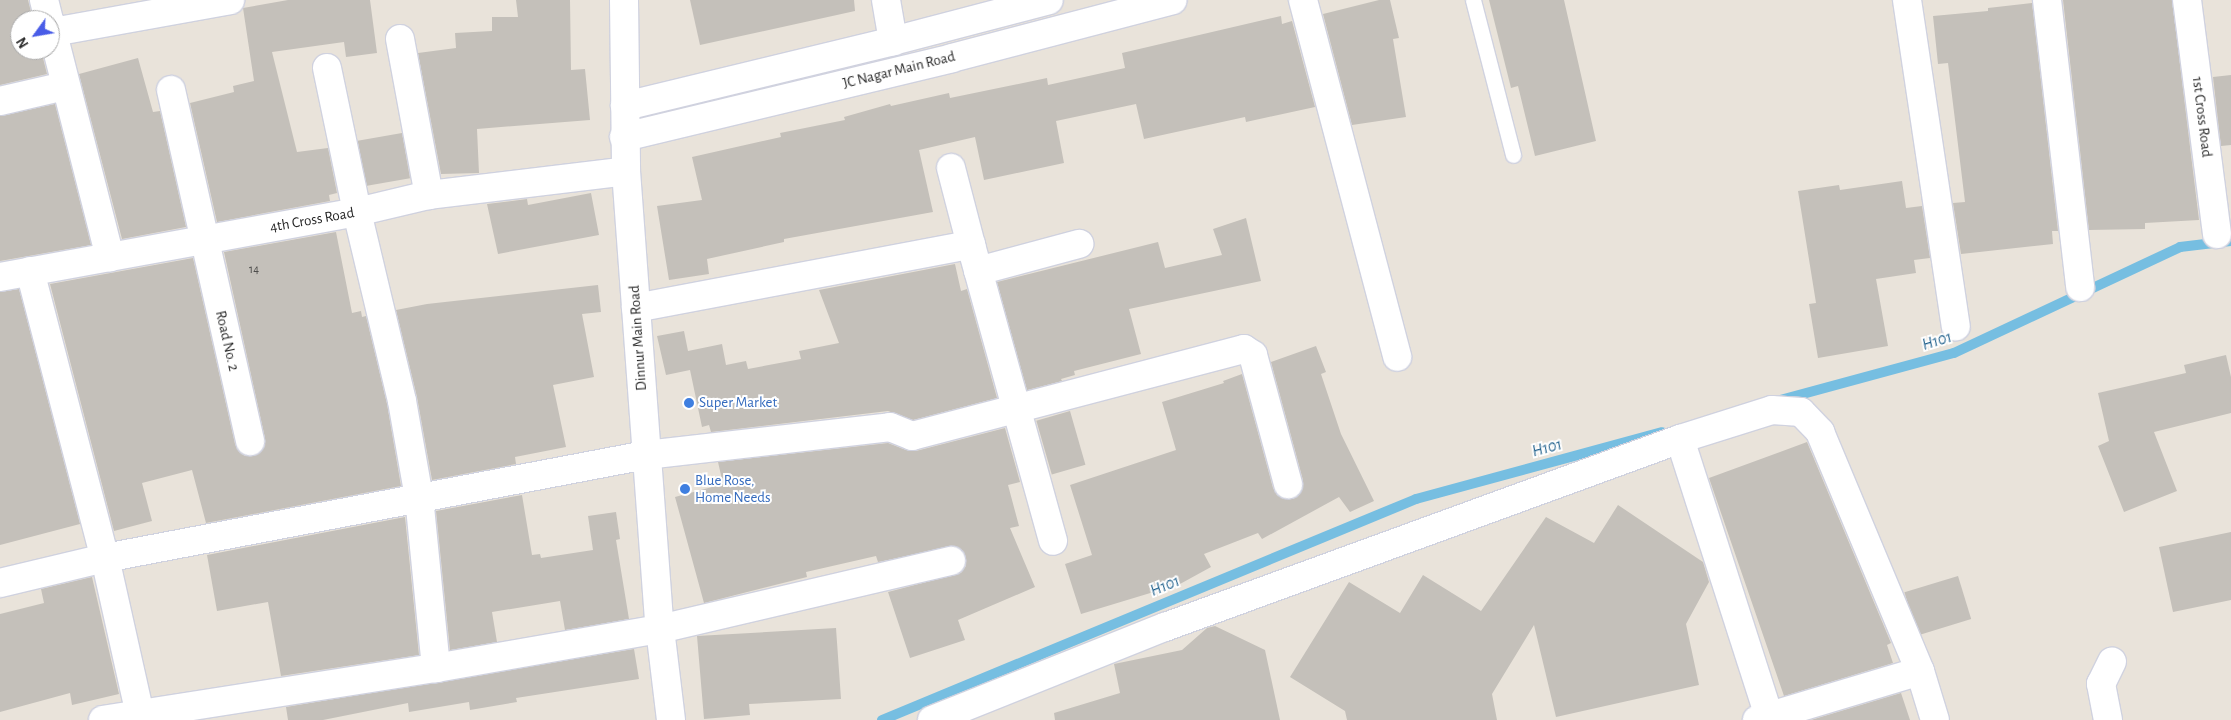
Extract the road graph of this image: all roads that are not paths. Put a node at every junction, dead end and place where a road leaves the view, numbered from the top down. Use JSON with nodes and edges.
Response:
{"nodes":[{"id":1,"x":230,"y":0,"type":"edge"},
{"id":2,"x":624,"y":0,"type":"edge"},
{"id":3,"x":886,"y":0,"type":"edge"},
{"id":4,"x":1173,"y":0,"type":"edge"},
{"id":5,"x":1303,"y":0,"type":"edge"},
{"id":6,"x":1473,"y":0,"type":"edge"},
{"id":7,"x":1907,"y":0,"type":"edge"},
{"id":8,"x":2048,"y":0,"type":"edge"},
{"id":9,"x":2187,"y":0,"type":"edge"},
{"id":10,"x":1045,"y":1,"type":"edge"},
{"id":11,"x":60,"y":24,"type":"edge"},
{"id":12,"x":1048,"y":33,"type":"junction"},
{"id":13,"x":400,"y":39,"type":"dead end"},
{"id":14,"x":894,"y":41,"type":"junction"},
{"id":15,"x":59,"y":60,"type":"edge"},
{"id":16,"x":327,"y":68,"type":"dead end"},
{"id":17,"x":65,"y":86,"type":"junction"},
{"id":18,"x":171,"y":90,"type":"dead end"},
{"id":19,"x":0,"y":101,"type":"edge"},
{"id":20,"x":625,"y":106,"type":"junction"},
{"id":21,"x":624,"y":137,"type":"junction"},
{"id":22,"x":1513,"y":155,"type":"dead end"},
{"id":23,"x":951,"y":168,"type":"dead end"},
{"id":24,"x":626,"y":171,"type":"junction"},
{"id":25,"x":429,"y":195,"type":"junction"},
{"id":26,"x":357,"y":212,"type":"junction"},
{"id":27,"x":2217,"y":234,"type":"dead end"},
{"id":28,"x":204,"y":240,"type":"junction"},
{"id":29,"x":1079,"y":244,"type":"dead end"},
{"id":30,"x":110,"y":257,"type":"junction"},
{"id":31,"x":974,"y":258,"type":"junction"},
{"id":32,"x":30,"y":271,"type":"junction"},
{"id":33,"x":0,"y":277,"type":"edge"},
{"id":34,"x":2080,"y":288,"type":"dead end"},
{"id":35,"x":636,"y":308,"type":"junction"},
{"id":36,"x":1956,"y":326,"type":"dead end"},
{"id":37,"x":1397,"y":357,"type":"dead end"},
{"id":38,"x":1017,"y":409,"type":"junction"},
{"id":39,"x":1680,"y":439,"type":"junction"},
{"id":40,"x":250,"y":441,"type":"dead end"},
{"id":41,"x":646,"y":454,"type":"junction"},
{"id":42,"x":1288,"y":484,"type":"dead end"},
{"id":43,"x":419,"y":497,"type":"junction"},
{"id":44,"x":1053,"y":541,"type":"dead end"},
{"id":45,"x":105,"y":558,"type":"junction"},
{"id":46,"x":951,"y":561,"type":"dead end"},
{"id":47,"x":0,"y":583,"type":"edge"},
{"id":48,"x":660,"y":630,"type":"junction"},
{"id":49,"x":2112,"y":661,"type":"dead end"},
{"id":50,"x":436,"y":668,"type":"junction"},
{"id":51,"x":1920,"y":671,"type":"junction"},
{"id":52,"x":140,"y":714,"type":"junction"},
{"id":53,"x":1765,"y":719,"type":"edge"},
{"id":54,"x":103,"y":720,"type":"edge"},
{"id":55,"x":671,"y":720,"type":"edge"},
{"id":56,"x":932,"y":720,"type":"edge"},
{"id":57,"x":1935,"y":720,"type":"edge"},
{"id":58,"x":2108,"y":720,"type":"edge"}],
"edges":[{"from":1,"to":11,"type":"street"},
{"from":2,"to":20,"type":"street","name":"Dinnur Main Road"},
{"from":3,"to":14,"type":"street"},
{"from":4,"to":12,"type":"street","name":"JC Nagar Main Road"},
{"from":5,"to":37,"type":"street"},
{"from":6,"to":22,"type":"lane"},
{"from":7,"to":36,"type":"street"},
{"from":8,"to":34,"type":"street"},
{"from":9,"to":27,"type":"street","name":"1st Cross Road"},
{"from":10,"to":12,"type":"street"},
{"from":10,"to":14,"type":"street","name":"JC Nagar Main Road"},
{"from":12,"to":21,"type":"street","name":"JC Nagar Main Road"},
{"from":13,"to":25,"type":"street"},
{"from":14,"to":20,"type":"street","name":"JC Nagar Main Road"},
{"from":15,"to":17,"type":"street"},
{"from":16,"to":26,"type":"street"},
{"from":17,"to":19,"type":"street"},
{"from":17,"to":30,"type":"street"},
{"from":18,"to":28,"type":"street","name":"Road No. 2"},
{"from":20,"to":21,"type":"street","name":"Dinnur Main Road"},
{"from":21,"to":24,"type":"street","name":"Dinnur Main Road"},
{"from":23,"to":31,"type":"street"},
{"from":24,"to":25,"type":"street","name":"4th Cross Road"},
{"from":24,"to":35,"type":"street","name":"Dinnur Main Road"},
{"from":25,"to":26,"type":"street","name":"4th Cross Road"},
{"from":26,"to":28,"type":"street","name":"4th Cross Road"},
{"from":26,"to":43,"type":"street"},
{"from":28,"to":30,"type":"street","name":"4th Cross Road"},
{"from":28,"to":40,"type":"street","name":"Road No. 2"},
{"from":29,"to":31,"type":"street"},
{"from":30,"to":32,"type":"street","name":"4th Cross Road"},
{"from":31,"to":35,"type":"street"},
{"from":31,"to":38,"type":"street"},
{"from":32,"to":33,"type":"street","name":"4th Cross Road"},
{"from":32,"to":45,"type":"street"},
{"from":35,"to":41,"type":"street","name":"Dinnur Main Road"},
{"from":38,"to":41,"type":"street"},
{"from":38,"to":42,"type":"street"},
{"from":38,"to":44,"type":"street"},
{"from":39,"to":51,"type":"street"},
{"from":39,"to":53,"type":"street"},
{"from":39,"to":56,"type":"street"},
{"from":41,"to":43,"type":"street"},
{"from":41,"to":48,"type":"street","name":"Dinnur Main Road"},
{"from":43,"to":45,"type":"street"},
{"from":43,"to":50,"type":"street"},
{"from":45,"to":47,"type":"street"},
{"from":45,"to":52,"type":"street"},
{"from":46,"to":48,"type":"street"},
{"from":48,"to":50,"type":"street"},
{"from":48,"to":55,"type":"street","name":"Dinnur Main Road"},
{"from":49,"to":58,"type":"street"},
{"from":50,"to":52,"type":"street"},
{"from":51,"to":53,"type":"street"},
{"from":51,"to":57,"type":"street"},
{"from":52,"to":54,"type":"street"}]}
